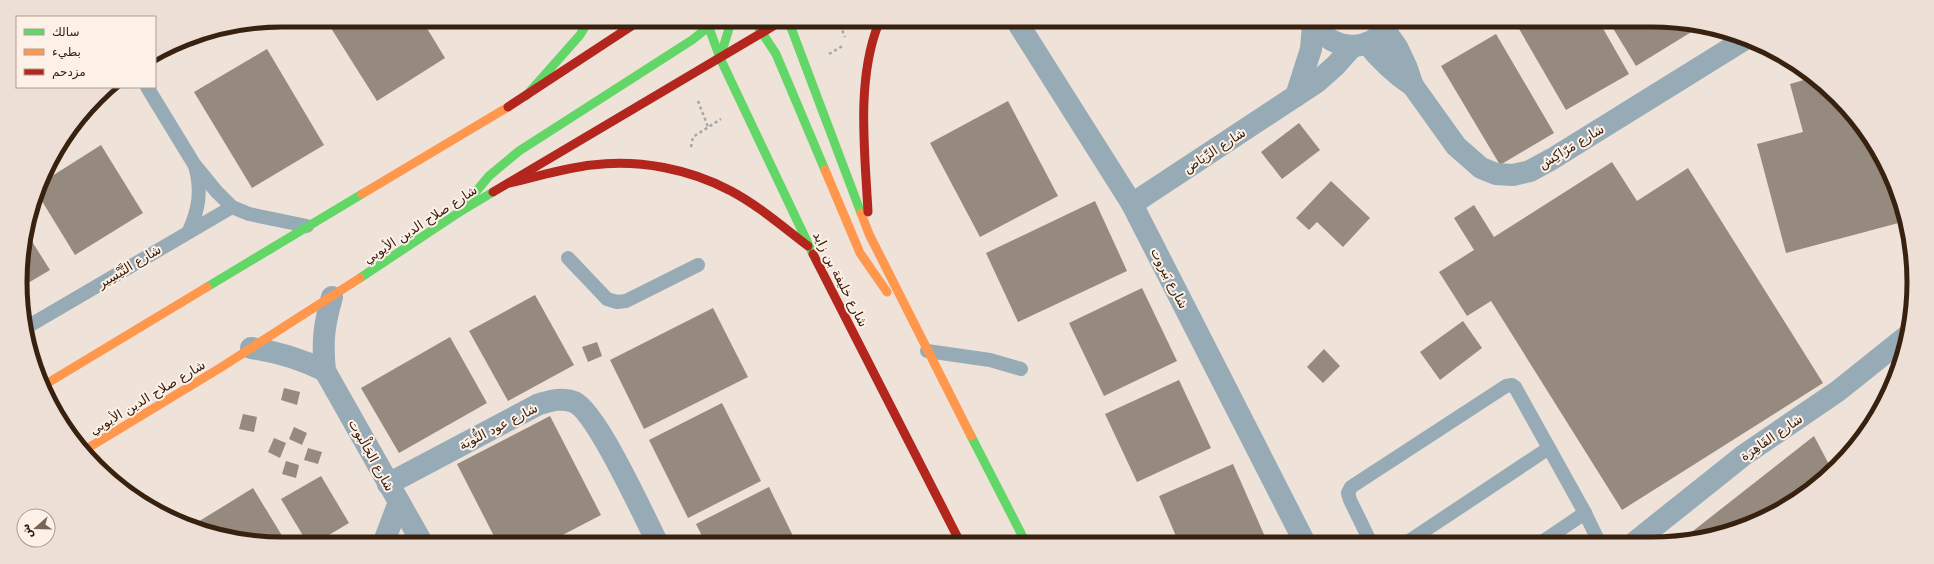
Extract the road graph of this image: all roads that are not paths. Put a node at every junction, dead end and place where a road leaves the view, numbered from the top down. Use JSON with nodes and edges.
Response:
{"nodes":[{"id":1,"x":585,"y":27,"type":"edge"},
{"id":2,"x":630,"y":27,"type":"edge"},
{"id":3,"x":708,"y":27,"type":"edge"},
{"id":4,"x":709,"y":27,"type":"edge"},
{"id":5,"x":729,"y":27,"type":"edge"},
{"id":6,"x":791,"y":27,"type":"edge"},
{"id":7,"x":877,"y":27,"type":"edge"},
{"id":8,"x":1020,"y":27,"type":"edge"},
{"id":9,"x":1314,"y":27,"type":"edge"},
{"id":10,"x":1316,"y":27,"type":"edge"},
{"id":11,"x":1386,"y":27,"type":"edge"},
{"id":12,"x":760,"y":29,"type":"edge"},
{"id":13,"x":1739,"y":43,"type":"edge"},
{"id":14,"x":1360,"y":44,"type":"junction"},
{"id":15,"x":720,"y":58,"type":"junction"},
{"id":16,"x":1413,"y":86,"type":"junction"},
{"id":17,"x":148,"y":88,"type":"edge"},
{"id":18,"x":526,"y":96,"type":"junction"},
{"id":19,"x":1296,"y":96,"type":"junction"},
{"id":20,"x":194,"y":164,"type":"junction"},
{"id":21,"x":509,"y":183,"type":"junction"},
{"id":22,"x":1132,"y":204,"type":"junction"},
{"id":23,"x":232,"y":207,"type":"junction"},
{"id":24,"x":458,"y":213,"type":"junction"},
{"id":25,"x":307,"y":226,"type":"junction"},
{"id":26,"x":189,"y":231,"type":"junction"},
{"id":27,"x":869,"y":234,"type":"junction"},
{"id":28,"x":810,"y":248,"type":"junction"},
{"id":29,"x":568,"y":258,"type":"dead end"},
{"id":30,"x":698,"y":264,"type":"dead end"},
{"id":31,"x":332,"y":297,"type":"junction"},
{"id":32,"x":904,"y":305,"type":"junction"},
{"id":33,"x":31,"y":325,"type":"edge"},
{"id":34,"x":1900,"y":342,"type":"edge"},
{"id":35,"x":251,"y":348,"type":"junction"},
{"id":36,"x":927,"y":351,"type":"junction"},
{"id":37,"x":1021,"y":369,"type":"dead end"},
{"id":38,"x":325,"y":371,"type":"junction"},
{"id":39,"x":47,"y":383,"type":"edge"},
{"id":40,"x":88,"y":448,"type":"edge"},
{"id":41,"x":1549,"y":448,"type":"junction"},
{"id":42,"x":388,"y":484,"type":"junction"},
{"id":43,"x":398,"y":502,"type":"junction"},
{"id":44,"x":1585,"y":513,"type":"junction"},
{"id":45,"x":386,"y":537,"type":"edge"},
{"id":46,"x":419,"y":537,"type":"edge"},
{"id":47,"x":654,"y":537,"type":"edge"},
{"id":48,"x":957,"y":537,"type":"edge"},
{"id":49,"x":1023,"y":537,"type":"edge"},
{"id":50,"x":1302,"y":537,"type":"edge"},
{"id":51,"x":1368,"y":537,"type":"edge"},
{"id":52,"x":1415,"y":537,"type":"edge"},
{"id":53,"x":1549,"y":537,"type":"edge"},
{"id":54,"x":1597,"y":537,"type":"edge"},
{"id":55,"x":1641,"y":537,"type":"edge"}],
"edges":[{"from":1,"to":18,"type":"main road"},
{"from":2,"to":18,"type":"main road"},
{"from":3,"to":24,"type":"main road"},
{"from":4,"to":15,"type":"main road","name":"شارع خليفة بن زايد"},
{"from":5,"to":15,"type":"main road"},
{"from":6,"to":27,"type":"main road"},
{"from":7,"to":27,"type":"main road"},
{"from":8,"to":22,"type":"street","name":"شارع بَيروت"},
{"from":9,"to":19,"type":"street"},
{"from":10,"to":14,"type":"street"},
{"from":11,"to":14,"type":"street","name":"شارع الرِّيَاض"},
{"from":11,"to":16,"type":"street","name":"شارع مَرّاكِش"},
{"from":12,"to":15,"type":"main road","name":"شارع صلاح الدين الأيوبي"},
{"from":12,"to":32,"type":"main road"},
{"from":13,"to":16,"type":"street","name":"شارع مَرّاكِش"},
{"from":14,"to":16,"type":"street","name":"شارع مَرّاكِش"},
{"from":14,"to":19,"type":"street","name":"شارع الرِّيَاض"},
{"from":15,"to":21,"type":"main road","name":"شارع صلاح الدين الأيوبي"},
{"from":15,"to":28,"type":"main road","name":"شارع خليفة بن زايد"},
{"from":17,"to":20,"type":"lane"},
{"from":18,"to":25,"type":"main road"},
{"from":19,"to":22,"type":"street","name":"شارع الرِّيَاض"},
{"from":20,"to":23,"type":"lane"},
{"from":20,"to":26,"type":"lane"},
{"from":21,"to":24,"type":"main road","name":"شارع صلاح الدين الأيوبي"},
{"from":21,"to":28,"type":"main road"},
{"from":22,"to":50,"type":"street","name":"شارع بَيروت"},
{"from":23,"to":25,"type":"lane"},
{"from":23,"to":26,"type":"lane","name":"شارع التَّيْسِير"},
{"from":24,"to":31,"type":"main road","name":"شارع صلاح الدين الأيوبي"},
{"from":25,"to":39,"type":"main road"},
{"from":26,"to":33,"type":"lane","name":"شارع التَّيْسِير"},
{"from":27,"to":32,"type":"main road"},
{"from":28,"to":48,"type":"main road","name":"شارع خليفة بن زايد"},
{"from":29,"to":30,"type":"lane"},
{"from":31,"to":35,"type":"main road","name":"شارع صلاح الدين الأيوبي"},
{"from":31,"to":38,"type":"street","name":"شارع الجَالْبوت"},
{"from":32,"to":36,"type":"main road"},
{"from":34,"to":55,"type":"street","name":"شارع القَاهِرَة"},
{"from":35,"to":38,"type":"street"},
{"from":35,"to":40,"type":"main road","name":"شارع صلاح الدين الأيوبي"},
{"from":36,"to":37,"type":"lane"},
{"from":36,"to":49,"type":"main road"},
{"from":38,"to":42,"type":"street","name":"شارع الجَالْبوت"},
{"from":41,"to":44,"type":"lane"},
{"from":41,"to":51,"type":"lane"},
{"from":41,"to":52,"type":"lane"},
{"from":42,"to":43,"type":"street","name":"شارع الجَالْبوت"},
{"from":42,"to":47,"type":"street","name":"شارع عود التُّوبَة"},
{"from":43,"to":45,"type":"street"},
{"from":43,"to":46,"type":"street","name":"شارع الجَالْبوت"},
{"from":44,"to":53,"type":"lane"},
{"from":44,"to":54,"type":"lane"}]}
